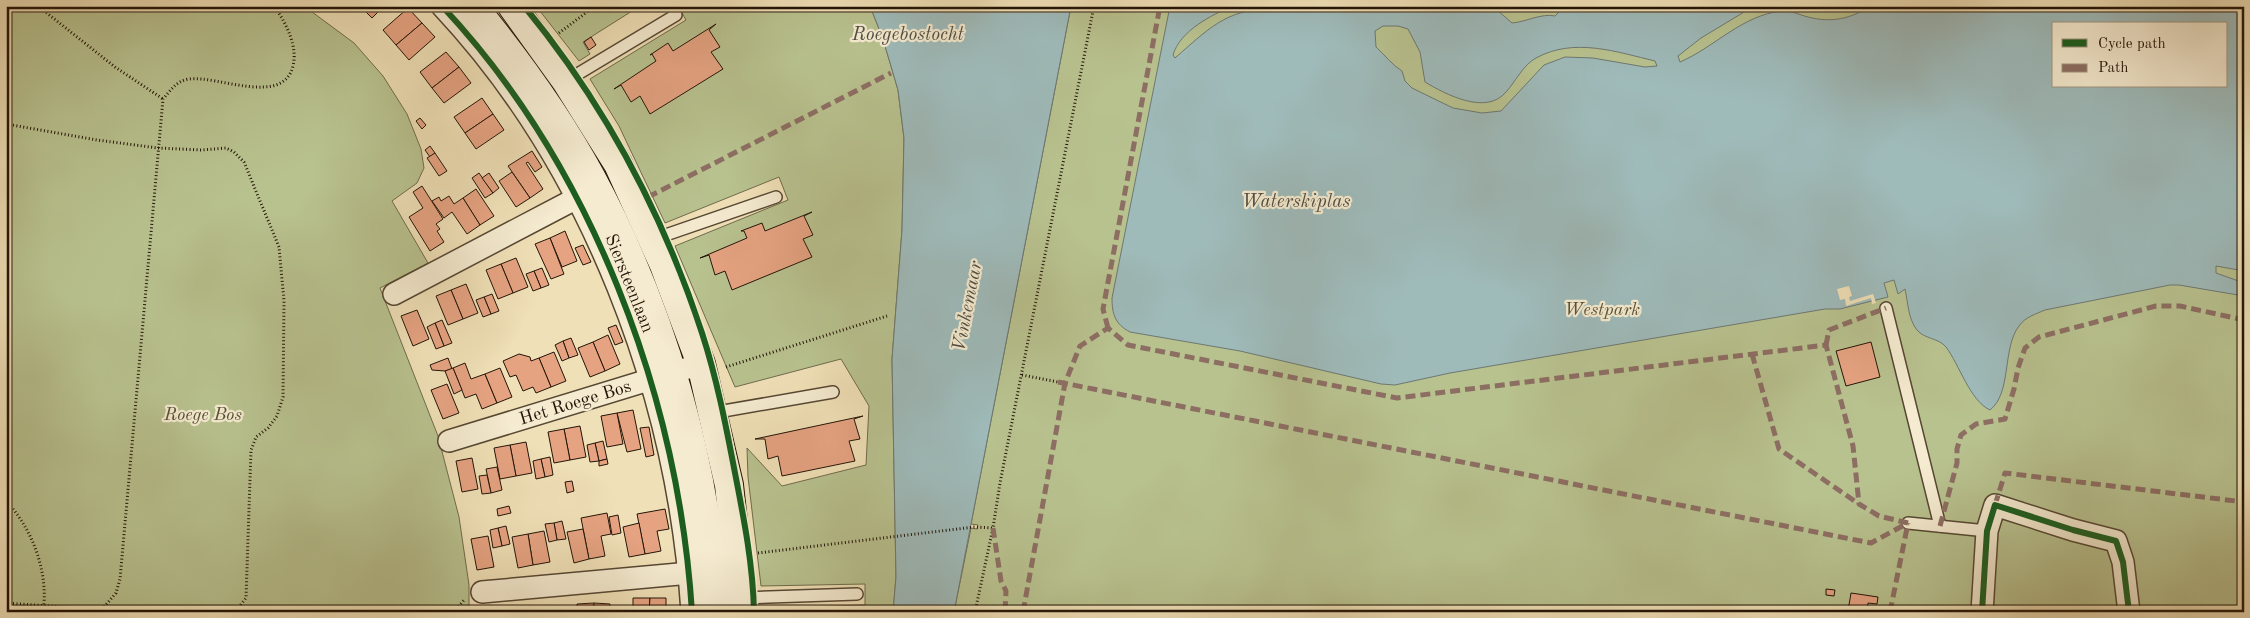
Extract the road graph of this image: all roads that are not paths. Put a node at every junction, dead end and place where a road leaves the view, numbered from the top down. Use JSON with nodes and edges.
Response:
{"nodes":[{"id":1,"x":442,"y":6,"type":"edge"},
{"id":2,"x":473,"y":6,"type":"edge"},
{"id":3,"x":512,"y":6,"type":"edge"},
{"id":4,"x":676,"y":15,"type":"dead end"},
{"id":5,"x":566,"y":81,"type":"junction"},
{"id":6,"x":776,"y":196,"type":"dead end"},
{"id":7,"x":577,"y":198,"type":"junction"},
{"id":8,"x":654,"y":240,"type":"junction"},
{"id":9,"x":394,"y":294,"type":"dead end"},
{"id":10,"x":1886,"y":308,"type":"dead end"},
{"id":11,"x":708,"y":366,"type":"junction"},
{"id":12,"x":661,"y":376,"type":"junction"},
{"id":13,"x":833,"y":392,"type":"dead end"},
{"id":14,"x":712,"y":413,"type":"junction"},
{"id":15,"x":449,"y":441,"type":"dead end"},
{"id":16,"x":1908,"y":523,"type":"dead end"},
{"id":17,"x":1940,"y":526,"type":"junction"},
{"id":18,"x":1987,"y":531,"type":"junction"},
{"id":19,"x":690,"y":573,"type":"junction"},
{"id":20,"x":482,"y":592,"type":"dead end"},
{"id":21,"x":857,"y":594,"type":"dead end"},
{"id":22,"x":743,"y":605,"type":"edge"},
{"id":23,"x":692,"y":612,"type":"edge"},
{"id":24,"x":715,"y":612,"type":"edge"},
{"id":25,"x":1982,"y":612,"type":"edge"},
{"id":26,"x":2129,"y":612,"type":"edge"}],
"edges":[{"from":1,"to":7,"type":"street","name":"Siersteenlaan"},
{"from":2,"to":12,"type":"main road","name":"Siersteenlaan"},
{"from":3,"to":5,"type":"main road","name":"Siersteenlaan"},
{"from":4,"to":5,"type":"lane"},
{"from":5,"to":8,"type":"main road","name":"Siersteenlaan"},
{"from":6,"to":8,"type":"lane"},
{"from":7,"to":9,"type":"street"},
{"from":7,"to":12,"type":"street","name":"Siersteenlaan"},
{"from":8,"to":11,"type":"main road","name":"Siersteenlaan"},
{"from":10,"to":17,"type":"lane"},
{"from":11,"to":12,"type":"street","name":"Het Roege Bos"},
{"from":11,"to":14,"type":"main road","name":"Siersteenlaan"},
{"from":12,"to":15,"type":"street","name":"Het Roege Bos"},
{"from":12,"to":19,"type":"street","name":"Siersteenlaan"},
{"from":12,"to":24,"type":"main road","name":"Siersteenlaan"},
{"from":13,"to":14,"type":"lane"},
{"from":14,"to":22,"type":"main road","name":"Siersteenlaan"},
{"from":16,"to":17,"type":"lane"},
{"from":17,"to":18,"type":"lane"},
{"from":18,"to":25,"type":"street"},
{"from":18,"to":26,"type":"street"},
{"from":19,"to":20,"type":"street"},
{"from":19,"to":23,"type":"street","name":"Siersteenlaan"},
{"from":21,"to":22,"type":"lane","name":"Siersteenlaan"}]}
